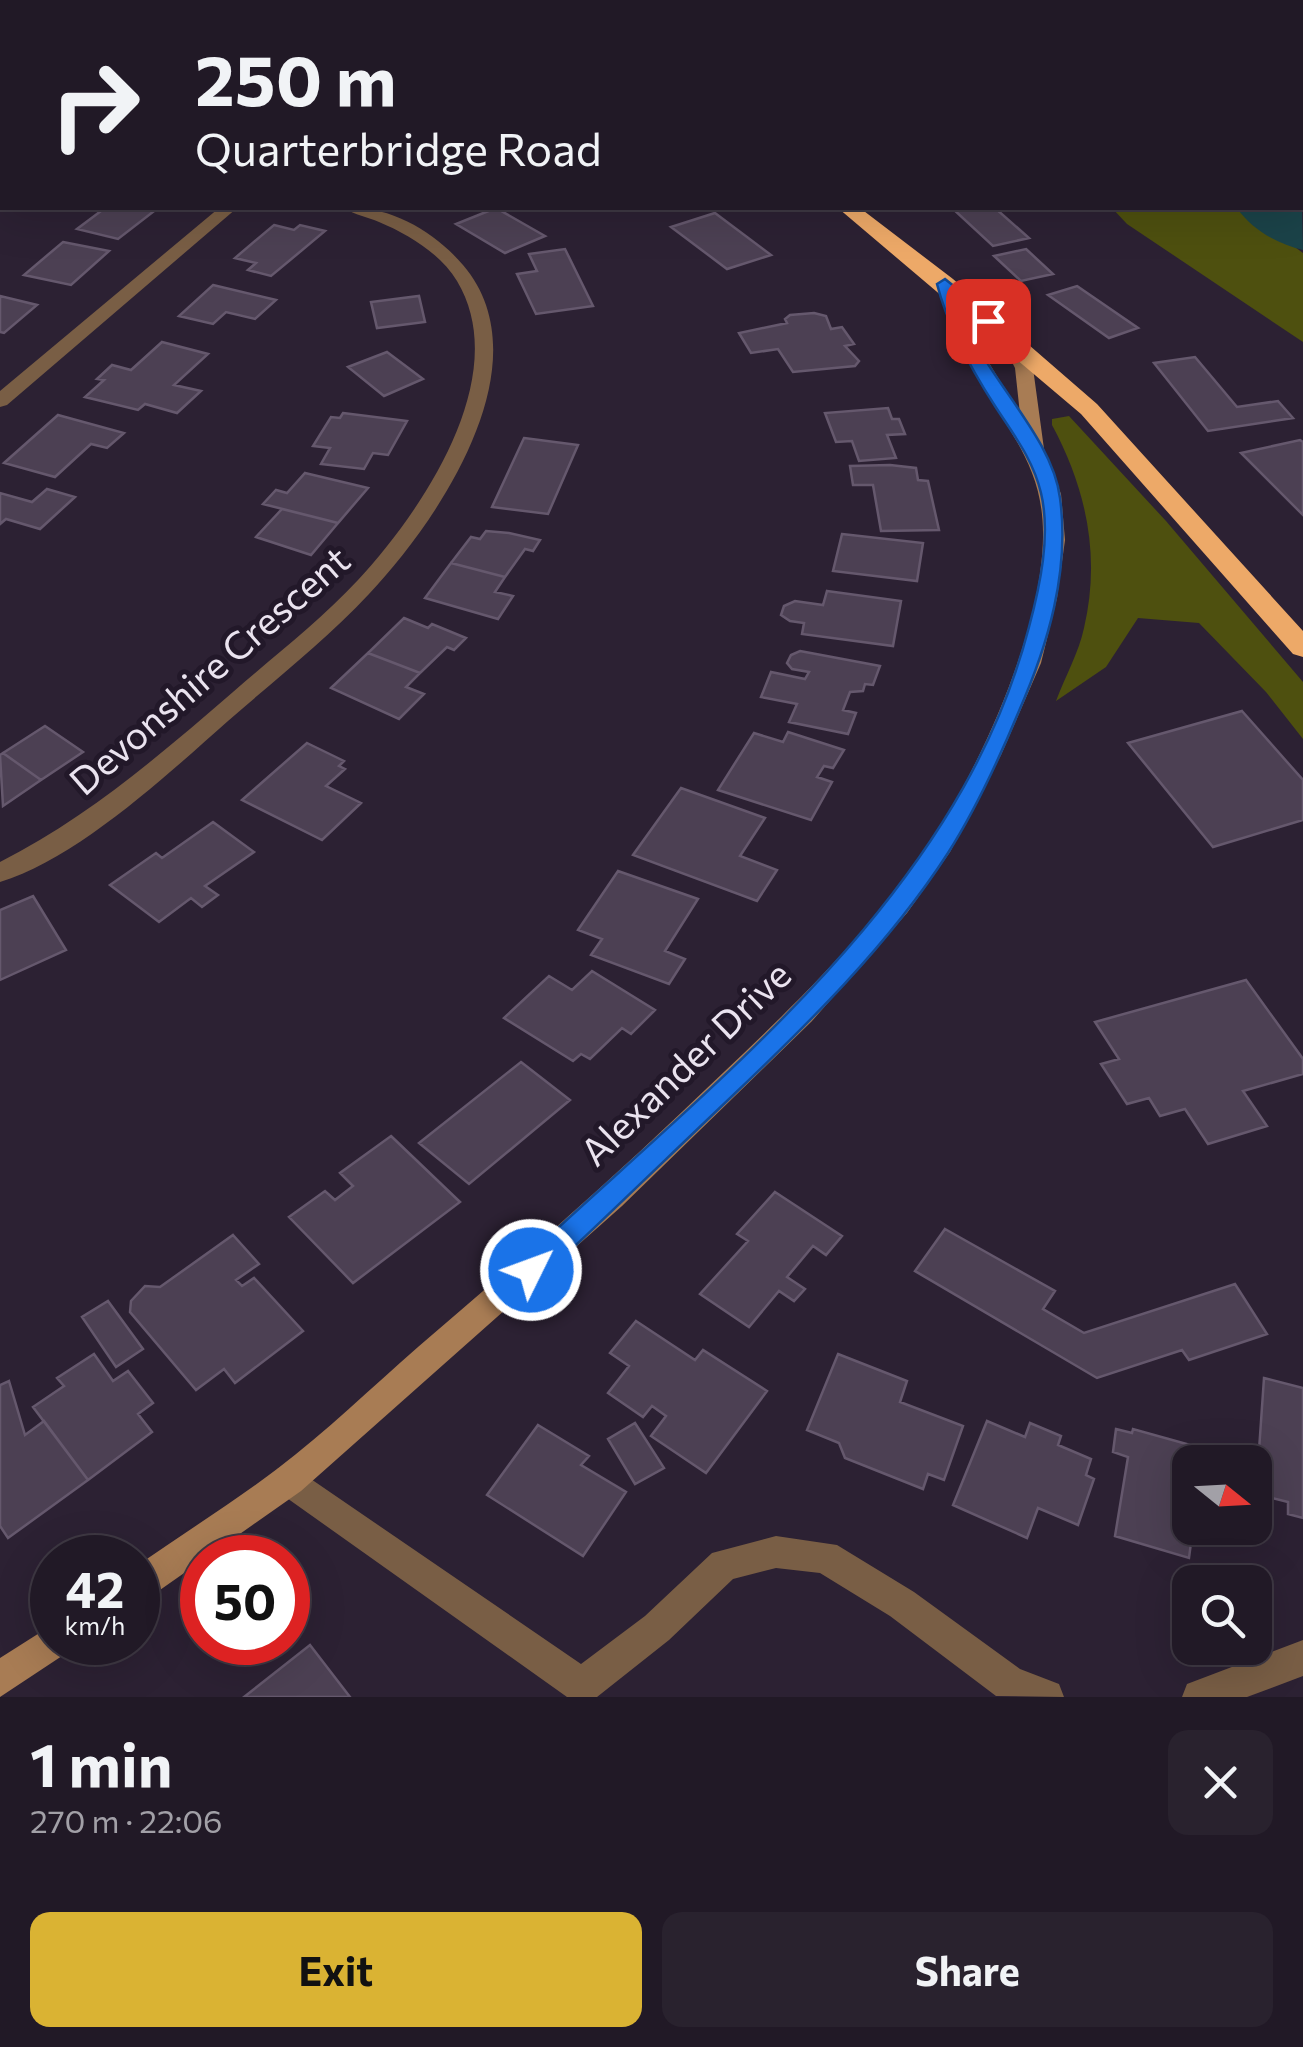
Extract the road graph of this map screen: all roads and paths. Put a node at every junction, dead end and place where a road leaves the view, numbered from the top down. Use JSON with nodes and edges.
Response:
{"nodes":[{"id":1,"x":227,"y":210,"type":"edge"},
{"id":2,"x":357,"y":210,"type":"edge"},
{"id":3,"x":851,"y":210,"type":"edge"},
{"id":4,"x":945,"y":284,"type":"junction"},
{"id":5,"x":1010,"y":340,"type":"junction"},
{"id":6,"x":0,"y":401,"type":"edge"},
{"id":7,"x":1034,"y":449,"type":"junction"},
{"id":8,"x":1303,"y":648,"type":"edge"},
{"id":9,"x":0,"y":873,"type":"edge"},
{"id":10,"x":289,"y":1480,"type":"junction"},
{"id":11,"x":160,"y":1570,"type":"edge"},
{"id":12,"x":30,"y":1658,"type":"edge"},
{"id":13,"x":1303,"y":1658,"type":"edge"},
{"id":14,"x":0,"y":1679,"type":"edge"},
{"id":15,"x":580,"y":1692,"type":"edge"},
{"id":16,"x":1046,"y":1697,"type":"edge"},
{"id":17,"x":1200,"y":1697,"type":"edge"}],
"edges":[{"from":1,"to":6,"type":"street"},
{"from":2,"to":9,"type":"street","name":"Devonshire Crescent"},
{"from":3,"to":4,"type":"highway"},
{"from":4,"to":5,"type":"highway"},
{"from":4,"to":7,"type":"main road","name":"Alexander Drive"},
{"from":5,"to":7,"type":"main road","name":"Alexander Drive"},
{"from":5,"to":8,"type":"highway"},
{"from":7,"to":10,"type":"main road","name":"Alexander Drive"},
{"from":10,"to":11,"type":"main road","name":"Alexander Drive"},
{"from":10,"to":15,"type":"street"},
{"from":12,"to":14,"type":"main road"},
{"from":13,"to":17,"type":"street"},
{"from":15,"to":16,"type":"street"}]}
